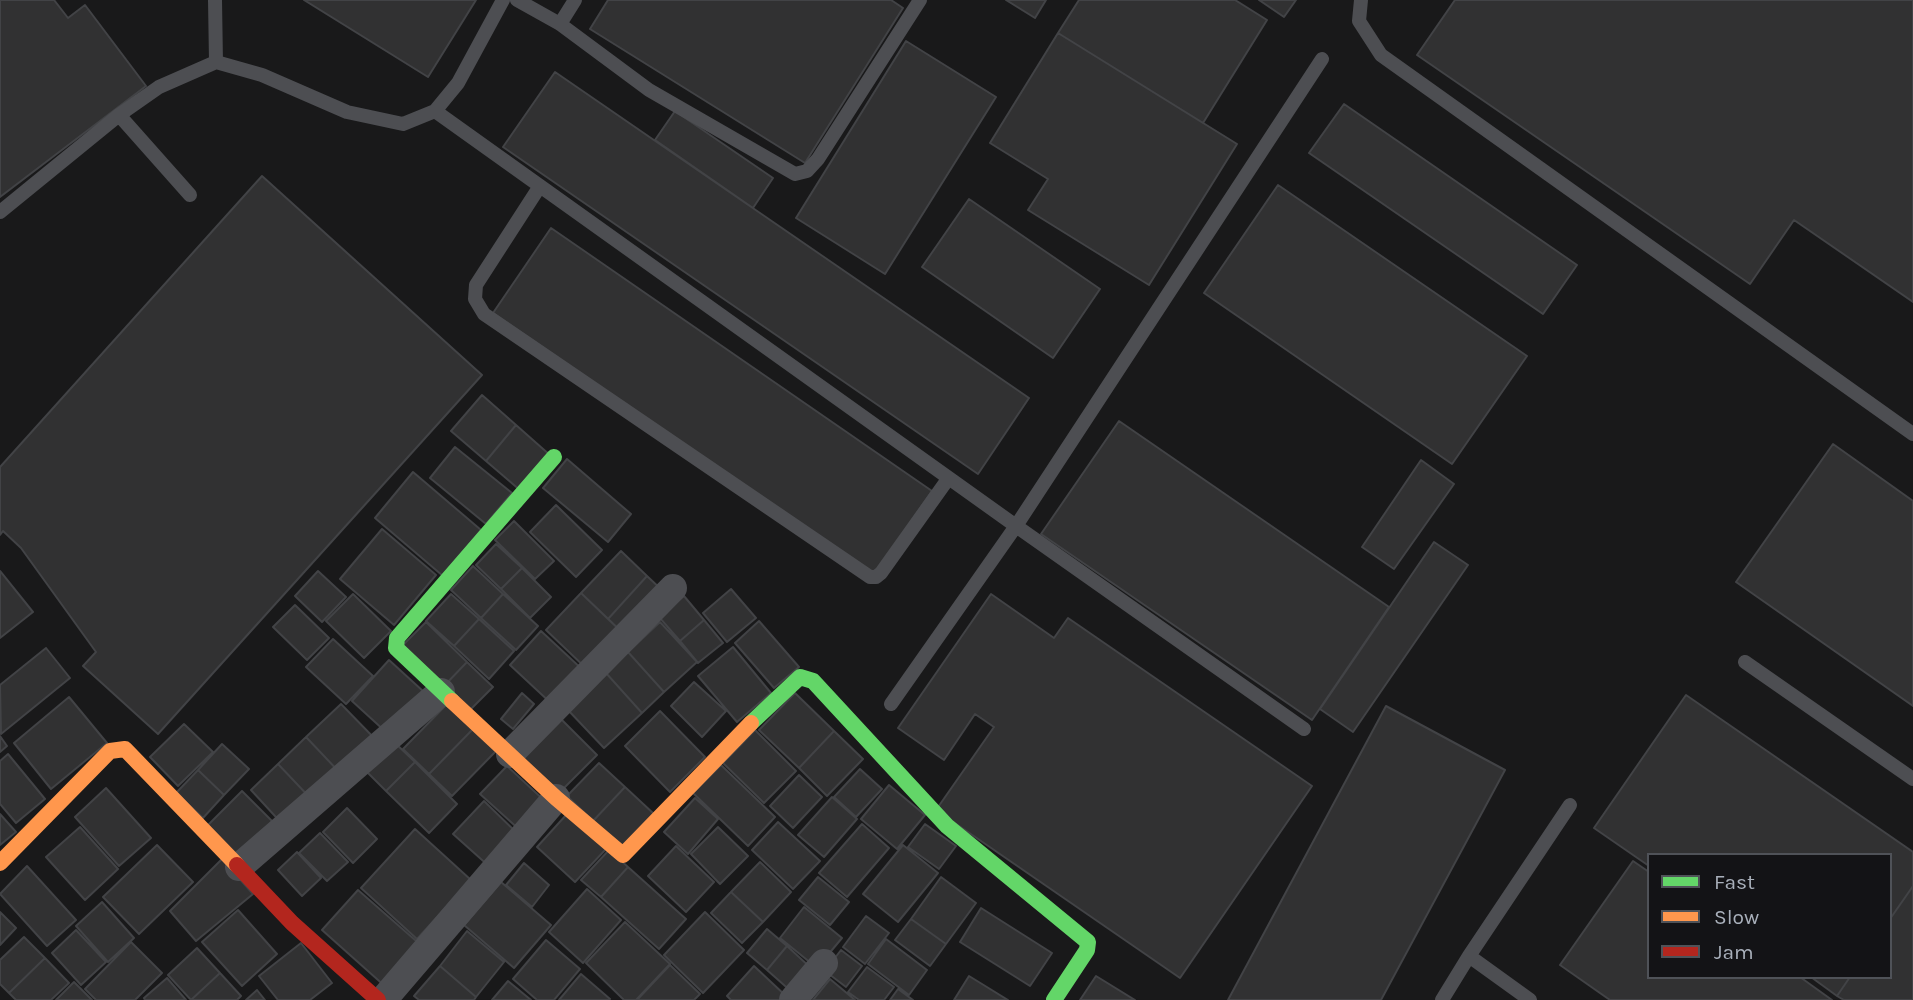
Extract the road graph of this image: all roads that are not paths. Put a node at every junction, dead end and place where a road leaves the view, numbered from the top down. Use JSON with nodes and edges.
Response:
{"nodes":[{"id":1,"x":215,"y":0,"type":"edge"},
{"id":2,"x":503,"y":0,"type":"edge"},
{"id":3,"x":517,"y":0,"type":"edge"},
{"id":4,"x":575,"y":0,"type":"edge"},
{"id":5,"x":920,"y":0,"type":"edge"},
{"id":6,"x":1361,"y":0,"type":"edge"},
{"id":7,"x":561,"y":24,"type":"junction"},
{"id":8,"x":1322,"y":59,"type":"dead end"},
{"id":9,"x":216,"y":62,"type":"junction"},
{"id":10,"x":435,"y":111,"type":"junction"},
{"id":11,"x":119,"y":115,"type":"junction"},
{"id":12,"x":540,"y":186,"type":"junction"},
{"id":13,"x":190,"y":195,"type":"dead end"},
{"id":14,"x":0,"y":212,"type":"edge"},
{"id":15,"x":1913,"y":434,"type":"edge"},
{"id":16,"x":554,"y":457,"type":"dead end"},
{"id":17,"x":948,"y":480,"type":"junction"},
{"id":18,"x":1016,"y":526,"type":"junction"},
{"id":19,"x":673,"y":588,"type":"dead end"},
{"id":20,"x":1745,"y":662,"type":"dead end"},
{"id":21,"x":441,"y":692,"type":"junction"},
{"id":22,"x":891,"y":704,"type":"dead end"},
{"id":23,"x":1304,"y":729,"type":"dead end"},
{"id":24,"x":510,"y":754,"type":"junction"},
{"id":25,"x":1913,"y":779,"type":"edge"},
{"id":26,"x":556,"y":797,"type":"junction"},
{"id":27,"x":1570,"y":805,"type":"dead end"},
{"id":28,"x":0,"y":863,"type":"edge"},
{"id":29,"x":239,"y":867,"type":"junction"},
{"id":30,"x":1469,"y":956,"type":"junction"},
{"id":31,"x":824,"y":963,"type":"dead end"},
{"id":32,"x":380,"y":1000,"type":"edge"},
{"id":33,"x":793,"y":1000,"type":"edge"},
{"id":34,"x":1054,"y":1000,"type":"edge"},
{"id":35,"x":1442,"y":1000,"type":"edge"},
{"id":36,"x":1530,"y":1000,"type":"edge"}],
"edges":[{"from":1,"to":9,"type":"lane"},
{"from":2,"to":10,"type":"lane"},
{"from":3,"to":7,"type":"lane"},
{"from":4,"to":7,"type":"lane"},
{"from":5,"to":7,"type":"lane"},
{"from":6,"to":15,"type":"lane"},
{"from":8,"to":18,"type":"lane"},
{"from":9,"to":10,"type":"lane"},
{"from":9,"to":11,"type":"lane"},
{"from":10,"to":12,"type":"lane"},
{"from":11,"to":13,"type":"lane"},
{"from":11,"to":14,"type":"lane"},
{"from":12,"to":17,"type":"lane"},
{"from":12,"to":17,"type":"lane"},
{"from":16,"to":21,"type":"street"},
{"from":17,"to":18,"type":"lane"},
{"from":18,"to":22,"type":"lane"},
{"from":18,"to":23,"type":"lane"},
{"from":19,"to":24,"type":"street"},
{"from":20,"to":25,"type":"lane"},
{"from":21,"to":24,"type":"street"},
{"from":21,"to":29,"type":"street"},
{"from":24,"to":26,"type":"street"},
{"from":26,"to":32,"type":"street"},
{"from":26,"to":34,"type":"street"},
{"from":27,"to":30,"type":"lane"},
{"from":28,"to":29,"type":"street"},
{"from":29,"to":32,"type":"street"},
{"from":30,"to":35,"type":"lane"},
{"from":30,"to":36,"type":"lane"},
{"from":31,"to":33,"type":"street"}]}
